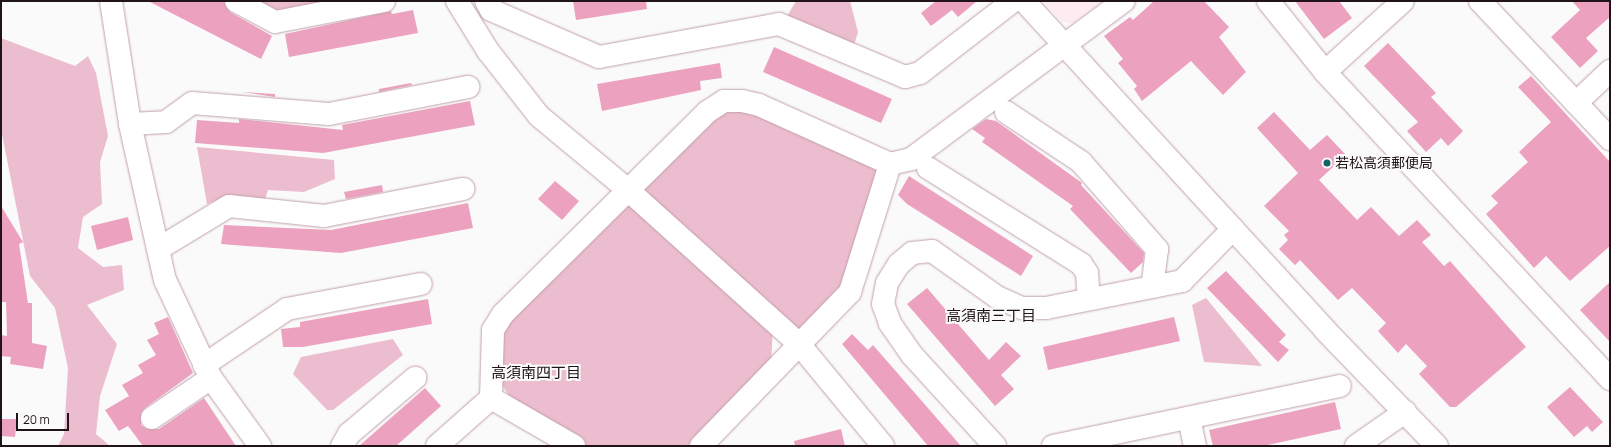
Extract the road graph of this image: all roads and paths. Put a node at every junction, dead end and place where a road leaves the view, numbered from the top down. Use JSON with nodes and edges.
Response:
{"nodes":[{"id":1,"x":110,"y":1,"type":"edge"},
{"id":2,"x":236,"y":1,"type":"edge"},
{"id":3,"x":384,"y":1,"type":"edge"},
{"id":4,"x":457,"y":1,"type":"edge"},
{"id":5,"x":486,"y":1,"type":"edge"},
{"id":6,"x":1013,"y":1,"type":"edge"},
{"id":7,"x":1024,"y":1,"type":"edge"},
{"id":8,"x":1124,"y":1,"type":"edge"},
{"id":9,"x":1268,"y":1,"type":"edge"},
{"id":10,"x":1403,"y":1,"type":"edge"},
{"id":11,"x":1484,"y":2,"type":"edge"},
{"id":12,"x":1067,"y":45,"type":"junction"},
{"id":13,"x":1610,"y":71,"type":"edge"},
{"id":14,"x":1325,"y":72,"type":"junction"},
{"id":15,"x":468,"y":87,"type":"dead end"},
{"id":16,"x":1576,"y":103,"type":"junction"},
{"id":17,"x":1006,"y":112,"type":"dead end"},
{"id":18,"x":130,"y":124,"type":"junction"},
{"id":19,"x":1610,"y":139,"type":"edge"},
{"id":20,"x":890,"y":164,"type":"junction"},
{"id":21,"x":928,"y":168,"type":"dead end"},
{"id":22,"x":464,"y":189,"type":"dead end"},
{"id":23,"x":628,"y":190,"type":"junction"},
{"id":24,"x":1233,"y":229,"type":"junction"},
{"id":25,"x":158,"y":249,"type":"junction"},
{"id":26,"x":421,"y":284,"type":"dead end"},
{"id":27,"x":1152,"y":287,"type":"junction"},
{"id":28,"x":1089,"y":300,"type":"junction"},
{"id":29,"x":799,"y":344,"type":"junction"},
{"id":30,"x":207,"y":372,"type":"junction"},
{"id":31,"x":415,"y":378,"type":"dead end"},
{"id":32,"x":1610,"y":379,"type":"edge"},
{"id":33,"x":1340,"y":386,"type":"dead end"},
{"id":34,"x":491,"y":398,"type":"junction"},
{"id":35,"x":1405,"y":412,"type":"junction"},
{"id":36,"x":152,"y":418,"type":"dead end"},
{"id":37,"x":1189,"y":418,"type":"junction"},
{"id":38,"x":260,"y":446,"type":"edge"},
{"id":39,"x":342,"y":446,"type":"edge"},
{"id":40,"x":437,"y":446,"type":"edge"},
{"id":41,"x":574,"y":446,"type":"edge"},
{"id":42,"x":701,"y":446,"type":"edge"},
{"id":43,"x":883,"y":446,"type":"edge"},
{"id":44,"x":995,"y":446,"type":"edge"},
{"id":45,"x":1053,"y":446,"type":"edge"},
{"id":46,"x":1195,"y":446,"type":"edge"},
{"id":47,"x":1356,"y":446,"type":"edge"},
{"id":48,"x":1437,"y":446,"type":"edge"}],
"edges":[{"from":1,"to":18,"type":"street"},
{"from":2,"to":3,"type":"street"},
{"from":4,"to":23,"type":"street"},
{"from":5,"to":6,"type":"street"},
{"from":7,"to":12,"type":"street"},
{"from":8,"to":12,"type":"street"},
{"from":9,"to":14,"type":"street"},
{"from":10,"to":14,"type":"street"},
{"from":11,"to":16,"type":"street"},
{"from":12,"to":20,"type":"street"},
{"from":12,"to":24,"type":"street"},
{"from":13,"to":16,"type":"street"},
{"from":14,"to":32,"type":"street"},
{"from":15,"to":18,"type":"street"},
{"from":16,"to":19,"type":"street"},
{"from":17,"to":27,"type":"street"},
{"from":18,"to":25,"type":"street"},
{"from":20,"to":23,"type":"street"},
{"from":20,"to":29,"type":"street"},
{"from":21,"to":28,"type":"street"},
{"from":22,"to":25,"type":"street"},
{"from":23,"to":29,"type":"street"},
{"from":23,"to":34,"type":"street"},
{"from":24,"to":27,"type":"street"},
{"from":24,"to":35,"type":"street"},
{"from":25,"to":30,"type":"street"},
{"from":26,"to":30,"type":"street"},
{"from":27,"to":28,"type":"street"},
{"from":28,"to":44,"type":"street"},
{"from":29,"to":42,"type":"street"},
{"from":29,"to":43,"type":"street"},
{"from":30,"to":36,"type":"street"},
{"from":30,"to":38,"type":"street"},
{"from":31,"to":39,"type":"street"},
{"from":33,"to":37,"type":"street"},
{"from":34,"to":40,"type":"street"},
{"from":34,"to":41,"type":"street"},
{"from":35,"to":47,"type":"street"},
{"from":35,"to":48,"type":"street"},
{"from":37,"to":45,"type":"street"},
{"from":37,"to":46,"type":"street"}]}
